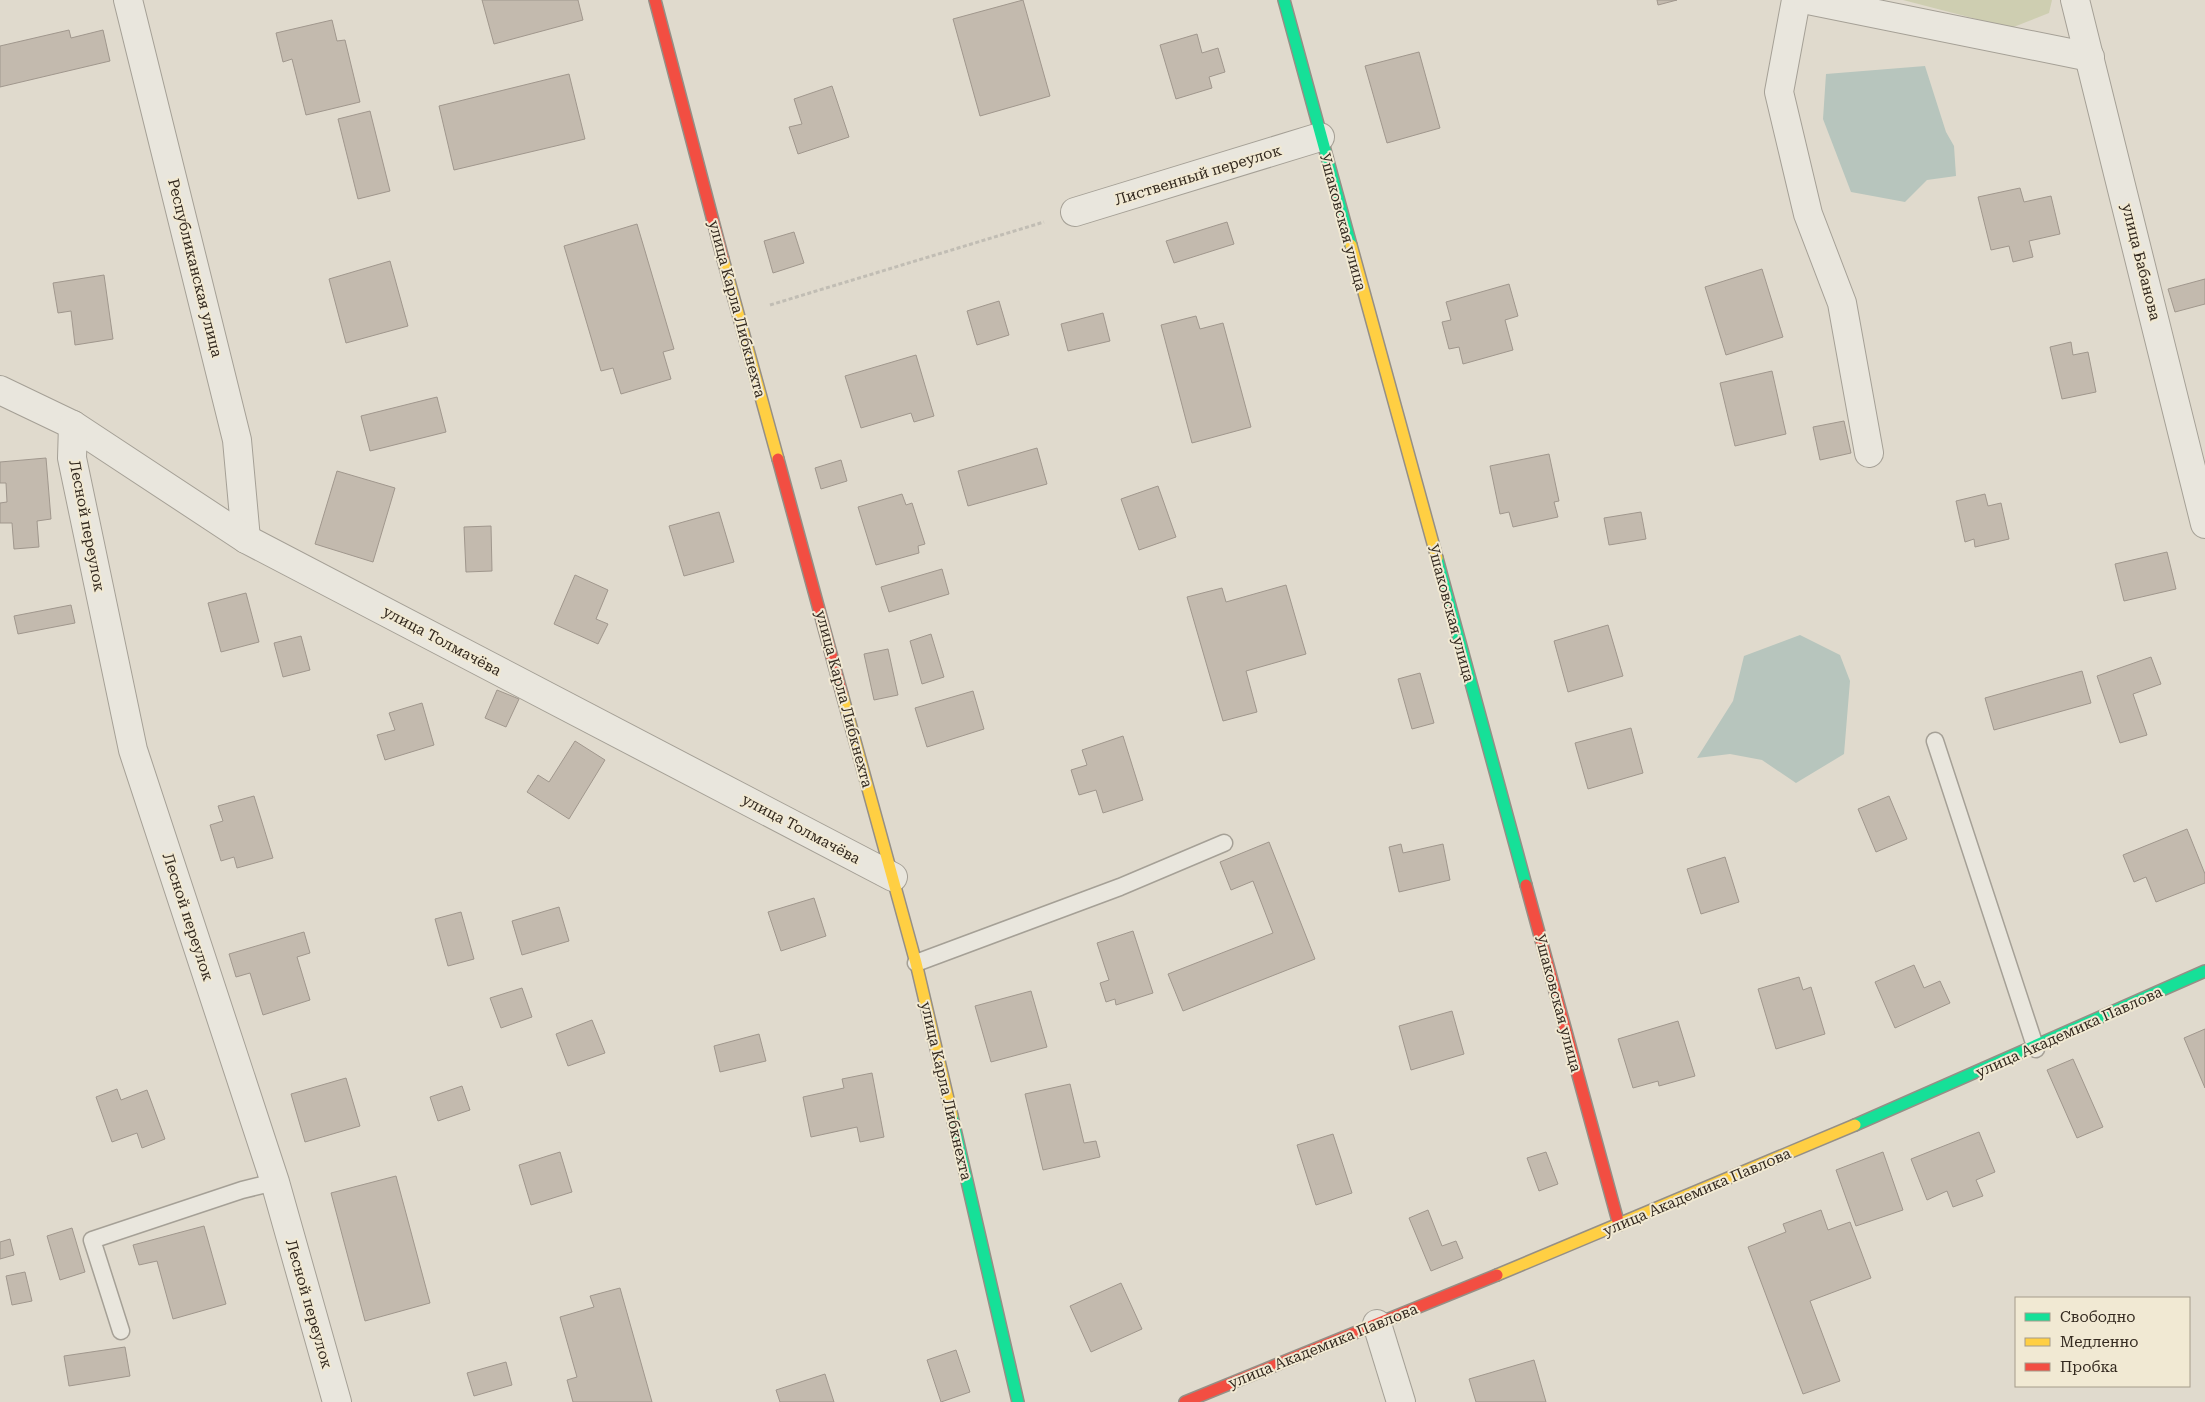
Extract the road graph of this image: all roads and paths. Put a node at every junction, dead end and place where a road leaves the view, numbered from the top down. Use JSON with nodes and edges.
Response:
{"nodes":[{"id":1,"x":128,"y":0,"type":"edge"},
{"id":2,"x":655,"y":0,"type":"edge"},
{"id":3,"x":1284,"y":0,"type":"edge"},
{"id":4,"x":1796,"y":0,"type":"edge"},
{"id":5,"x":1808,"y":0,"type":"edge"},
{"id":6,"x":2075,"y":0,"type":"edge"},
{"id":7,"x":2090,"y":57,"type":"junction"},
{"id":8,"x":1320,"y":137,"type":"junction"},
{"id":9,"x":1075,"y":212,"type":"joint"},
{"id":10,"x":738,"y":315,"type":"junction"},
{"id":11,"x":0,"y":390,"type":"edge"},
{"id":12,"x":73,"y":426,"type":"junction"},
{"id":13,"x":1869,"y":453,"type":"dead end"},
{"id":14,"x":2205,"y":524,"type":"edge"},
{"id":15,"x":246,"y":539,"type":"junction"},
{"id":16,"x":1935,"y":742,"type":"dead end"},
{"id":17,"x":1224,"y":844,"type":"dead end"},
{"id":18,"x":893,"y":878,"type":"junction"},
{"id":19,"x":916,"y":963,"type":"junction"},
{"id":20,"x":2205,"y":971,"type":"edge"},
{"id":21,"x":2036,"y":1049,"type":"junction"},
{"id":22,"x":275,"y":1182,"type":"junction"},
{"id":23,"x":1619,"y":1226,"type":"junction"},
{"id":24,"x":1377,"y":1324,"type":"junction"},
{"id":25,"x":121,"y":1332,"type":"dead end"},
{"id":26,"x":337,"y":1402,"type":"edge"},
{"id":27,"x":1018,"y":1402,"type":"edge"},
{"id":28,"x":1185,"y":1402,"type":"edge"},
{"id":29,"x":1401,"y":1402,"type":"edge"}],
"edges":[{"from":1,"to":15,"type":"street","name":"Республиканская улица"},
{"from":2,"to":10,"type":"street","name":"улица Карла Либкнехта"},
{"from":3,"to":8,"type":"street","name":"Ушаковская улица"},
{"from":4,"to":13,"type":"street"},
{"from":5,"to":7,"type":"street"},
{"from":6,"to":7,"type":"street","name":"улица Бабанова"},
{"from":7,"to":14,"type":"street","name":"улица Бабанова"},
{"from":8,"to":9,"type":"street","name":"Лиственный переулок"},
{"from":8,"to":23,"type":"street","name":"Ушаковская улица"},
{"from":9,"to":10,"type":"path"},
{"from":10,"to":18,"type":"street","name":"улица Карла Либкнехта"},
{"from":11,"to":12,"type":"street","name":"улица Толмачёва"},
{"from":12,"to":15,"type":"street","name":"улица Толмачёва"},
{"from":12,"to":22,"type":"street","name":"Лесной переулок"},
{"from":15,"to":18,"type":"street","name":"улица Толмачёва"},
{"from":16,"to":21,"type":"lane"},
{"from":17,"to":19,"type":"lane"},
{"from":18,"to":19,"type":"street","name":"улица Карла Либкнехта"},
{"from":19,"to":27,"type":"street","name":"улица Карла Либкнехта"},
{"from":20,"to":21,"type":"street","name":"улица Академика Павлова"},
{"from":21,"to":23,"type":"street","name":"улица Академика Павлова"},
{"from":22,"to":25,"type":"lane"},
{"from":22,"to":26,"type":"street","name":"Лесной переулок"},
{"from":23,"to":24,"type":"street","name":"улица Академика Павлова"},
{"from":24,"to":28,"type":"street","name":"улица Академика Павлова"},
{"from":24,"to":29,"type":"street"}]}
